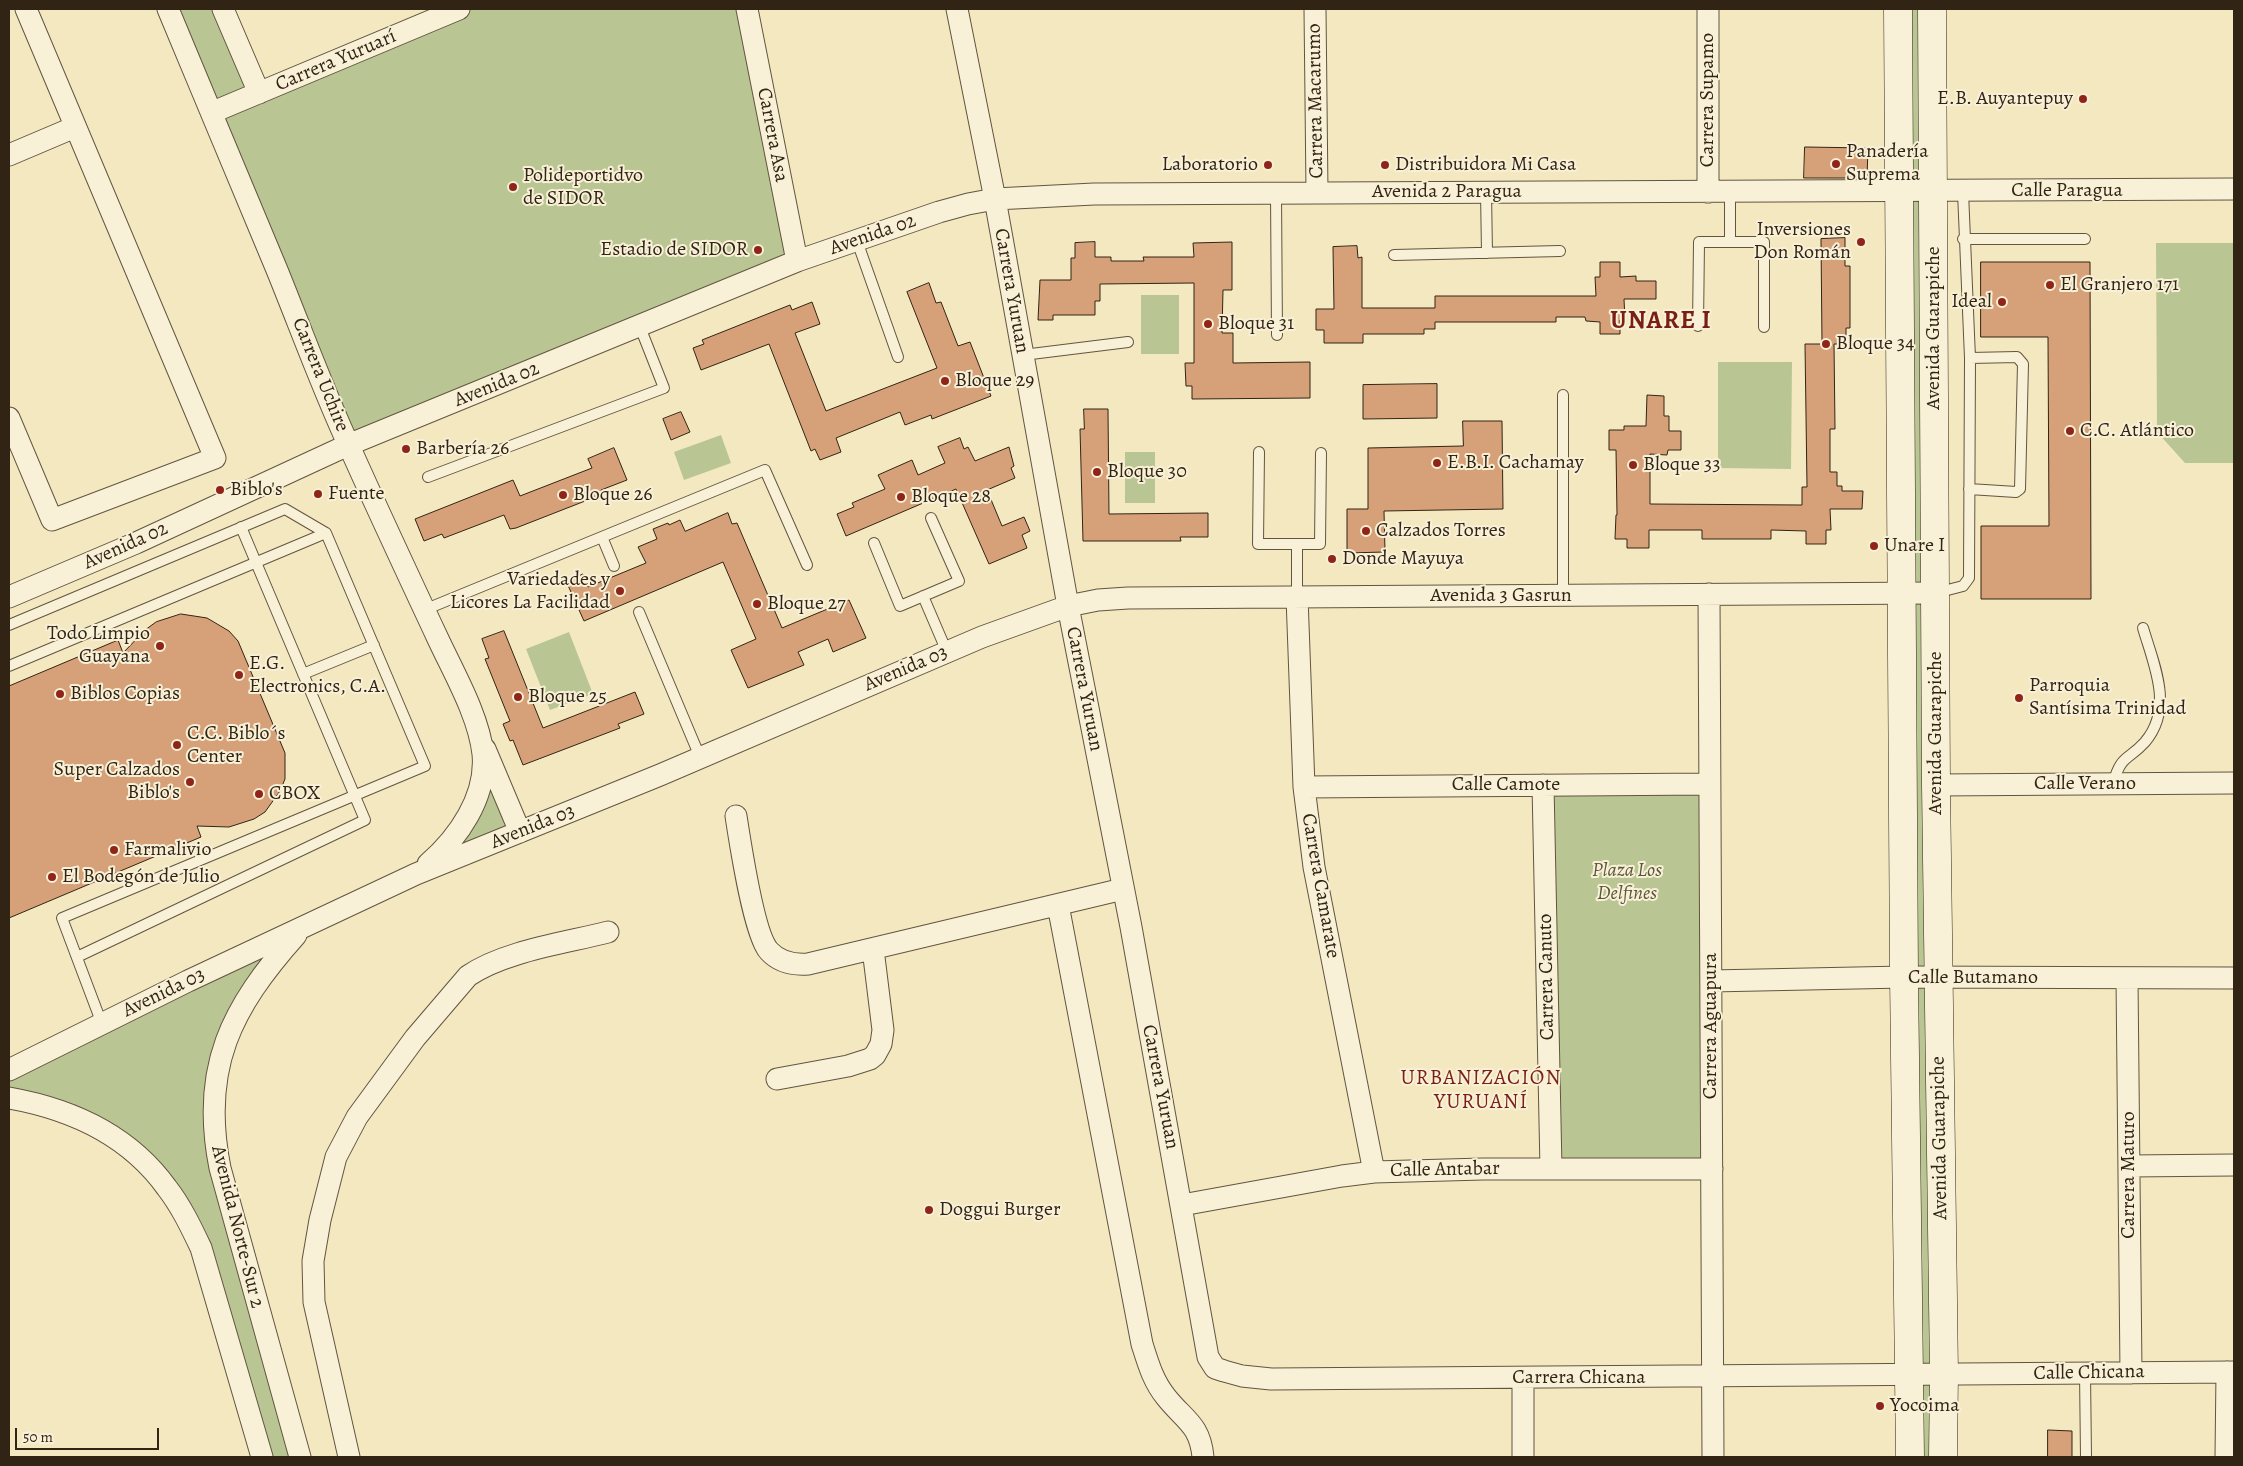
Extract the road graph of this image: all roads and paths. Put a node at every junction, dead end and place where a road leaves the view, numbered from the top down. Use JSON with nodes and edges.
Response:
{"nodes":[{"id":1,"x":26,"y":9,"type":"edge"},
{"id":2,"x":168,"y":9,"type":"edge"},
{"id":3,"x":223,"y":9,"type":"edge"},
{"id":4,"x":459,"y":9,"type":"edge"},
{"id":5,"x":747,"y":9,"type":"edge"},
{"id":6,"x":957,"y":9,"type":"edge"},
{"id":7,"x":1315,"y":9,"type":"edge"},
{"id":8,"x":1708,"y":9,"type":"edge"},
{"id":9,"x":1898,"y":9,"type":"edge"},
{"id":10,"x":1932,"y":9,"type":"edge"},
{"id":11,"x":432,"y":14,"type":"edge"},
{"id":12,"x":259,"y":93,"type":"junction"},
{"id":13,"x":213,"y":112,"type":"junction"},
{"id":14,"x":75,"y":127,"type":"junction"},
{"id":15,"x":9,"y":155,"type":"edge"},
{"id":16,"x":2234,"y":189,"type":"edge"},
{"id":17,"x":1317,"y":192,"type":"junction"},
{"id":18,"x":1486,"y":192,"type":"junction"},
{"id":19,"x":1708,"y":192,"type":"junction"},
{"id":20,"x":1730,"y":192,"type":"junction"},
{"id":21,"x":1899,"y":192,"type":"junction"},
{"id":22,"x":1933,"y":192,"type":"junction"},
{"id":23,"x":1963,"y":192,"type":"junction"},
{"id":24,"x":1276,"y":193,"type":"junction"},
{"id":25,"x":995,"y":200,"type":"junction"},
{"id":26,"x":1963,"y":239,"type":"junction"},
{"id":27,"x":2085,"y":239,"type":"dead end"},
{"id":28,"x":857,"y":240,"type":"junction"},
{"id":29,"x":1730,"y":242,"type":"junction"},
{"id":30,"x":1560,"y":251,"type":"dead end"},
{"id":31,"x":1487,"y":253,"type":"junction"},
{"id":32,"x":1394,"y":255,"type":"dead end"},
{"id":33,"x":796,"y":261,"type":"junction"},
{"id":34,"x":1698,"y":326,"type":"dead end"},
{"id":35,"x":640,"y":327,"type":"junction"},
{"id":36,"x":1764,"y":327,"type":"dead end"},
{"id":37,"x":1277,"y":335,"type":"dead end"},
{"id":38,"x":1128,"y":342,"type":"dead end"},
{"id":39,"x":1023,"y":355,"type":"junction"},
{"id":40,"x":898,"y":357,"type":"dead end"},
{"id":41,"x":1970,"y":358,"type":"junction"},
{"id":42,"x":1563,"y":395,"type":"dead end"},
{"id":43,"x":9,"y":418,"type":"edge"},
{"id":44,"x":348,"y":445,"type":"junction"},
{"id":45,"x":1259,"y":452,"type":"dead end"},
{"id":46,"x":1321,"y":453,"type":"dead end"},
{"id":47,"x":16,"y":454,"type":"edge"},
{"id":48,"x":428,"y":477,"type":"dead end"},
{"id":49,"x":1970,"y":489,"type":"junction"},
{"id":50,"x":932,"y":518,"type":"dead end"},
{"id":51,"x":241,"y":527,"type":"junction"},
{"id":52,"x":326,"y":533,"type":"junction"},
{"id":53,"x":602,"y":537,"type":"junction"},
{"id":54,"x":874,"y":543,"type":"dead end"},
{"id":55,"x":1297,"y":544,"type":"junction"},
{"id":56,"x":256,"y":562,"type":"junction"},
{"id":57,"x":807,"y":565,"type":"dead end"},
{"id":58,"x":614,"y":566,"type":"dead end"},
{"id":59,"x":1901,"y":593,"type":"junction"},
{"id":60,"x":1935,"y":593,"type":"junction"},
{"id":61,"x":1709,"y":594,"type":"junction"},
{"id":62,"x":1563,"y":595,"type":"junction"},
{"id":63,"x":924,"y":596,"type":"junction"},
{"id":64,"x":9,"y":597,"type":"edge"},
{"id":65,"x":1297,"y":597,"type":"junction"},
{"id":66,"x":1068,"y":606,"type":"junction"},
{"id":67,"x":424,"y":610,"type":"junction"},
{"id":68,"x":639,"y":612,"type":"dead end"},
{"id":69,"x":9,"y":624,"type":"edge"},
{"id":70,"x":2143,"y":628,"type":"dead end"},
{"id":71,"x":374,"y":645,"type":"junction"},
{"id":72,"x":948,"y":652,"type":"junction"},
{"id":73,"x":9,"y":666,"type":"edge"},
{"id":74,"x":303,"y":674,"type":"junction"},
{"id":75,"x":480,"y":738,"type":"junction"},
{"id":76,"x":700,"y":757,"type":"junction"},
{"id":77,"x":2234,"y":783,"type":"edge"},
{"id":78,"x":1708,"y":784,"type":"junction"},
{"id":79,"x":2113,"y":784,"type":"junction"},
{"id":80,"x":1543,"y":785,"type":"junction"},
{"id":81,"x":1936,"y":785,"type":"junction"},
{"id":82,"x":1304,"y":787,"type":"junction"},
{"id":83,"x":355,"y":796,"type":"junction"},
{"id":84,"x":736,"y":816,"type":"dead end"},
{"id":85,"x":520,"y":832,"type":"junction"},
{"id":86,"x":416,"y":874,"type":"junction"},
{"id":87,"x":1123,"y":889,"type":"junction"},
{"id":88,"x":1058,"y":905,"type":"junction"},
{"id":89,"x":303,"y":927,"type":"junction"},
{"id":90,"x":608,"y":932,"type":"dead end"},
{"id":91,"x":873,"y":949,"type":"junction"},
{"id":92,"x":77,"y":957,"type":"junction"},
{"id":93,"x":1904,"y":977,"type":"junction"},
{"id":94,"x":1938,"y":978,"type":"junction"},
{"id":95,"x":2127,"y":978,"type":"junction"},
{"id":96,"x":2234,"y":978,"type":"edge"},
{"id":97,"x":1711,"y":981,"type":"junction"},
{"id":98,"x":102,"y":1024,"type":"junction"},
{"id":99,"x":9,"y":1070,"type":"edge"},
{"id":100,"x":776,"y":1079,"type":"dead end"},
{"id":101,"x":9,"y":1098,"type":"edge"},
{"id":102,"x":2234,"y":1165,"type":"edge"},
{"id":103,"x":2129,"y":1166,"type":"junction"},
{"id":104,"x":1551,"y":1169,"type":"junction"},
{"id":105,"x":1712,"y":1169,"type":"junction"},
{"id":106,"x":1374,"y":1172,"type":"junction"},
{"id":107,"x":1182,"y":1205,"type":"junction"},
{"id":108,"x":1215,"y":1368,"type":"joint"},
{"id":109,"x":2130,"y":1372,"type":"junction"},
{"id":110,"x":2231,"y":1372,"type":"edge"},
{"id":111,"x":2085,"y":1373,"type":"junction"},
{"id":112,"x":1944,"y":1374,"type":"junction"},
{"id":113,"x":1908,"y":1375,"type":"junction"},
{"id":114,"x":1712,"y":1377,"type":"junction"},
{"id":115,"x":1523,"y":1378,"type":"junction"},
{"id":116,"x":262,"y":1457,"type":"edge"},
{"id":117,"x":300,"y":1457,"type":"edge"},
{"id":118,"x":349,"y":1457,"type":"edge"},
{"id":119,"x":1203,"y":1457,"type":"edge"},
{"id":120,"x":1523,"y":1457,"type":"edge"},
{"id":121,"x":1713,"y":1457,"type":"edge"},
{"id":122,"x":1910,"y":1457,"type":"edge"},
{"id":123,"x":1943,"y":1457,"type":"edge"},
{"id":124,"x":2086,"y":1457,"type":"edge"},
{"id":125,"x":2226,"y":1457,"type":"edge"}],
"edges":[{"from":1,"to":14,"type":"street"},
{"from":2,"to":13,"type":"street","name":"Carrera Uchire"},
{"from":3,"to":12,"type":"street"},
{"from":4,"to":11,"type":"street","name":"Carrera Yuruarí"},
{"from":5,"to":33,"type":"street","name":"Carrera Asa"},
{"from":6,"to":25,"type":"street","name":"Carrera Yuruan"},
{"from":7,"to":17,"type":"street","name":"Carrera Macarumo"},
{"from":8,"to":19,"type":"street","name":"Carrera Supamo"},
{"from":9,"to":21,"type":"street","name":"Avenida Guarapiche"},
{"from":10,"to":22,"type":"street","name":"Avenida Guarapiche"},
{"from":11,"to":12,"type":"street","name":"Carrera Yuruarí"},
{"from":12,"to":13,"type":"street","name":"Carrera Yuruarí"},
{"from":13,"to":44,"type":"street","name":"Carrera Uchire"},
{"from":14,"to":15,"type":"street"},
{"from":14,"to":47,"type":"street"},
{"from":16,"to":23,"type":"street","name":"Calle Paragua"},
{"from":17,"to":18,"type":"street","name":"Avenida 2 Paragua"},
{"from":17,"to":24,"type":"street","name":"Avenida 2 Paragua"},
{"from":18,"to":19,"type":"street","name":"Avenida 2 Paragua"},
{"from":18,"to":31,"type":"lane"},
{"from":19,"to":20,"type":"street","name":"Avenida 2 Paragua"},
{"from":20,"to":21,"type":"street","name":"Avenida 2 Paragua"},
{"from":20,"to":29,"type":"lane"},
{"from":21,"to":22,"type":"street","name":"Calle Paragua"},
{"from":21,"to":59,"type":"street","name":"Avenida Guarapiche"},
{"from":22,"to":23,"type":"street","name":"Calle Paragua"},
{"from":22,"to":60,"type":"street","name":"Avenida Guarapiche"},
{"from":23,"to":26,"type":"lane"},
{"from":24,"to":25,"type":"street","name":"Avenida 2 Paragua"},
{"from":24,"to":37,"type":"lane"},
{"from":25,"to":28,"type":"street","name":"Avenida 02"},
{"from":25,"to":39,"type":"street","name":"Carrera Yuruan"},
{"from":26,"to":27,"type":"lane"},
{"from":26,"to":41,"type":"lane"},
{"from":28,"to":33,"type":"street","name":"Avenida 02"},
{"from":28,"to":40,"type":"lane"},
{"from":29,"to":34,"type":"lane"},
{"from":29,"to":36,"type":"lane"},
{"from":30,"to":31,"type":"lane"},
{"from":31,"to":32,"type":"lane"},
{"from":33,"to":35,"type":"street","name":"Avenida 02"},
{"from":35,"to":44,"type":"street","name":"Avenida 02"},
{"from":35,"to":48,"type":"lane"},
{"from":38,"to":39,"type":"lane"},
{"from":39,"to":66,"type":"street","name":"Carrera Yuruan"},
{"from":41,"to":49,"type":"lane"},
{"from":41,"to":49,"type":"lane"},
{"from":42,"to":62,"type":"lane"},
{"from":43,"to":47,"type":"street"},
{"from":44,"to":64,"type":"street","name":"Avenida 02"},
{"from":44,"to":67,"type":"street","name":"Carrera Uchire"},
{"from":45,"to":55,"type":"lane"},
{"from":46,"to":55,"type":"lane"},
{"from":49,"to":60,"type":"lane"},
{"from":50,"to":63,"type":"lane"},
{"from":51,"to":52,"type":"lane"},
{"from":51,"to":56,"type":"lane"},
{"from":51,"to":69,"type":"lane"},
{"from":52,"to":56,"type":"lane"},
{"from":52,"to":71,"type":"lane"},
{"from":53,"to":57,"type":"lane"},
{"from":53,"to":58,"type":"lane"},
{"from":53,"to":67,"type":"lane"},
{"from":54,"to":63,"type":"lane"},
{"from":55,"to":65,"type":"lane"},
{"from":56,"to":73,"type":"lane"},
{"from":56,"to":74,"type":"lane"},
{"from":59,"to":60,"type":"street","name":"Avenida 3 Gasrun"},
{"from":59,"to":61,"type":"street","name":"Avenida 3 Gasrun"},
{"from":59,"to":93,"type":"street","name":"Avenida Guarapiche"},
{"from":60,"to":81,"type":"street","name":"Avenida Guarapiche"},
{"from":61,"to":62,"type":"street","name":"Avenida 3 Gasrun"},
{"from":61,"to":78,"type":"street","name":"Carrera Aguapura"},
{"from":62,"to":65,"type":"street","name":"Avenida 3 Gasrun"},
{"from":63,"to":72,"type":"lane"},
{"from":65,"to":66,"type":"street","name":"Avenida 3 Gasrun"},
{"from":65,"to":82,"type":"street","name":"Carrera Camarate"},
{"from":66,"to":72,"type":"street","name":"Avenida 03"},
{"from":66,"to":87,"type":"street","name":"Carrera Yuruan"},
{"from":67,"to":75,"type":"street","name":"Carrera Uchire"},
{"from":68,"to":76,"type":"lane"},
{"from":70,"to":79,"type":"lane"},
{"from":71,"to":74,"type":"lane"},
{"from":71,"to":83,"type":"lane"},
{"from":72,"to":76,"type":"street","name":"Avenida 03"},
{"from":74,"to":83,"type":"lane"},
{"from":75,"to":85,"type":"street","name":"Carrera Uchire"},
{"from":75,"to":86,"type":"street","name":"Carrera Uchire"},
{"from":76,"to":85,"type":"street","name":"Avenida 03"},
{"from":77,"to":79,"type":"street","name":"Calle Verano"},
{"from":78,"to":80,"type":"street","name":"Calle Camote"},
{"from":78,"to":97,"type":"street","name":"Carrera Aguapura"},
{"from":79,"to":81,"type":"street","name":"Calle Verano"},
{"from":80,"to":82,"type":"street","name":"Calle Camote"},
{"from":80,"to":104,"type":"street","name":"Carrera Canuto"},
{"from":81,"to":94,"type":"street","name":"Avenida Guarapiche"},
{"from":82,"to":106,"type":"street","name":"Carrera Camarate"},
{"from":83,"to":92,"type":"lane"},
{"from":83,"to":92,"type":"lane"},
{"from":84,"to":91,"type":"street"},
{"from":85,"to":86,"type":"street","name":"Avenida 03"},
{"from":86,"to":89,"type":"street","name":"Avenida 03"},
{"from":87,"to":88,"type":"street"},
{"from":87,"to":107,"type":"street","name":"Carrera Yuruan"},
{"from":88,"to":91,"type":"street"},
{"from":88,"to":119,"type":"street"},
{"from":89,"to":98,"type":"street","name":"Avenida 03"},
{"from":89,"to":117,"type":"street","name":"Avenida Norte-Sur 2"},
{"from":90,"to":118,"type":"street"},
{"from":91,"to":100,"type":"street"},
{"from":92,"to":98,"type":"lane"},
{"from":93,"to":94,"type":"street","name":"Calle Butamano"},
{"from":93,"to":97,"type":"street","name":"Calle Butamano"},
{"from":93,"to":113,"type":"street","name":"Avenida Guarapiche"},
{"from":94,"to":95,"type":"street","name":"Calle Butamano"},
{"from":94,"to":112,"type":"street","name":"Avenida Guarapiche"},
{"from":95,"to":96,"type":"street","name":"Calle Butamano"},
{"from":95,"to":103,"type":"street","name":"Carrera Maturo"},
{"from":97,"to":105,"type":"street","name":"Carrera Aguapura"},
{"from":98,"to":99,"type":"street","name":"Avenida 03"},
{"from":101,"to":116,"type":"street","name":"Avenida Norte-Sur 2"},
{"from":102,"to":103,"type":"street"},
{"from":103,"to":109,"type":"street","name":"Carrera Maturo"},
{"from":104,"to":105,"type":"street","name":"Calle Antabar"},
{"from":104,"to":106,"type":"street","name":"Calle Antabar"},
{"from":105,"to":114,"type":"street","name":"Carrera Aguapura"},
{"from":106,"to":107,"type":"street","name":"Calle Antabar"},
{"from":107,"to":108,"type":"street","name":"Carrera Yuruan"},
{"from":108,"to":115,"type":"street","name":"Carrera Chicana"},
{"from":109,"to":110,"type":"street","name":"Calle Chicana"},
{"from":109,"to":111,"type":"street","name":"Calle Chicana"},
{"from":110,"to":125,"type":"street"},
{"from":111,"to":112,"type":"street","name":"Calle Chicana"},
{"from":111,"to":124,"type":"lane"},
{"from":112,"to":113,"type":"street","name":"Carrera Chicana"},
{"from":112,"to":123,"type":"street","name":"Avenida Guarapiche"},
{"from":113,"to":114,"type":"street","name":"Carrera Chicana"},
{"from":113,"to":122,"type":"street","name":"Avenida Guarapiche"},
{"from":114,"to":115,"type":"street","name":"Carrera Chicana"},
{"from":114,"to":121,"type":"street","name":"Carrera Aguapura"},
{"from":115,"to":120,"type":"street"}]}
